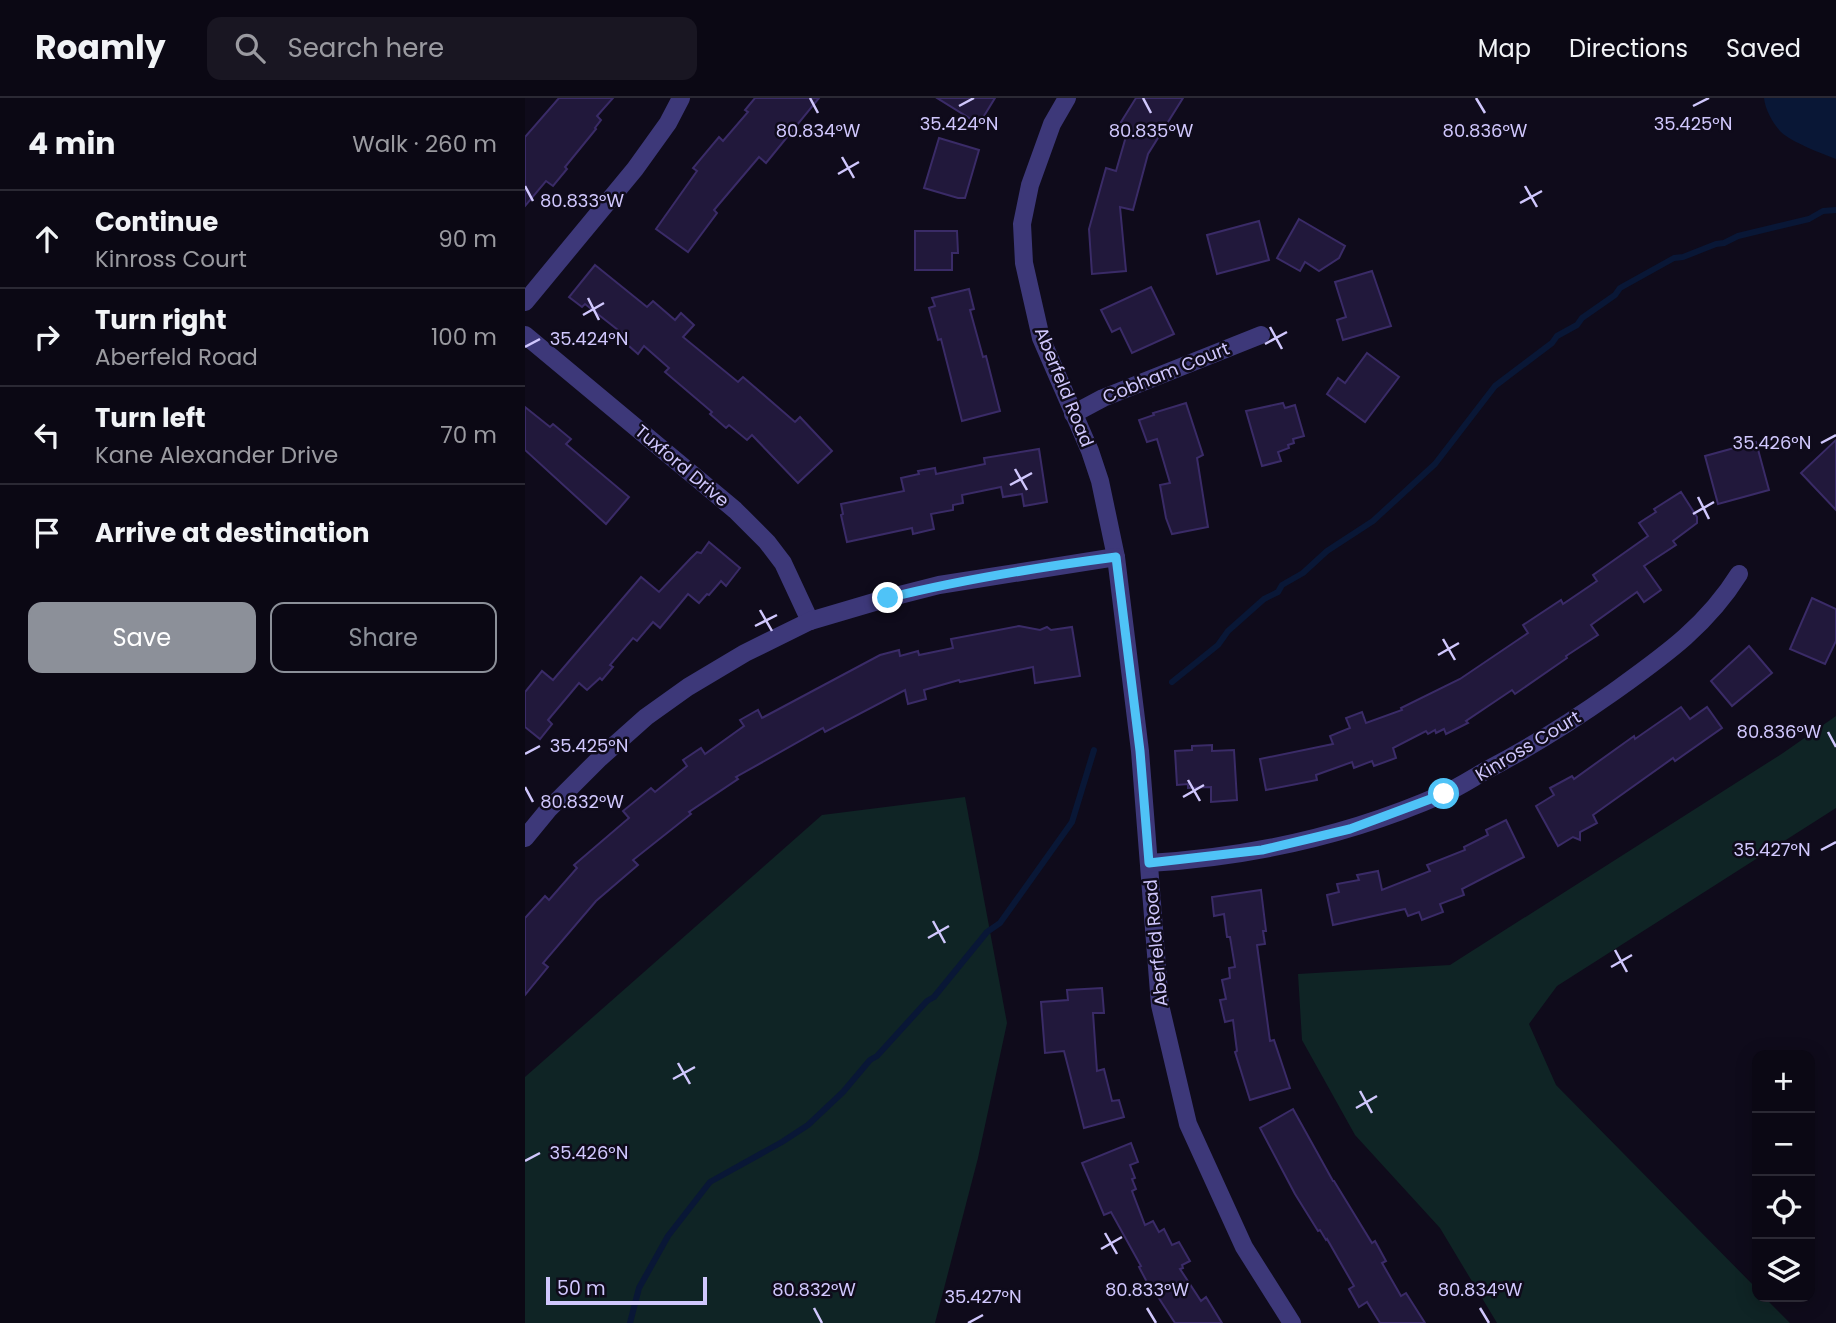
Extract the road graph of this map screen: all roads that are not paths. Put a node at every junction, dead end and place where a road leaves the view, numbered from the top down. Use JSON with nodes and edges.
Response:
{"nodes":[{"id":1,"x":681,"y":98,"type":"edge"},
{"id":2,"x":1067,"y":98,"type":"edge"},
{"id":3,"x":525,"y":302,"type":"edge"},
{"id":4,"x":525,"y":335,"type":"edge"},
{"id":5,"x":1261,"y":335,"type":"dead end"},
{"id":6,"x":1073,"y":414,"type":"junction"},
{"id":7,"x":1116,"y":557,"type":"junction"},
{"id":8,"x":1739,"y":574,"type":"dead end"},
{"id":9,"x":810,"y":621,"type":"junction"},
{"id":10,"x":525,"y":838,"type":"edge"},
{"id":11,"x":1149,"y":863,"type":"junction"},
{"id":12,"x":1292,"y":1323,"type":"edge"}],
"edges":[{"from":1,"to":3,"type":"street"},
{"from":2,"to":6,"type":"street","name":"Aberfeld Road"},
{"from":4,"to":9,"type":"street","name":"Tuxford Drive"},
{"from":5,"to":6,"type":"street","name":"Cobham Court"},
{"from":6,"to":7,"type":"street","name":"Aberfeld Road"},
{"from":7,"to":9,"type":"street"},
{"from":7,"to":11,"type":"street","name":"Aberfeld Road"},
{"from":8,"to":11,"type":"street","name":"Kinross Court"},
{"from":9,"to":10,"type":"street"},
{"from":11,"to":12,"type":"street","name":"Aberfeld Road"}]}
